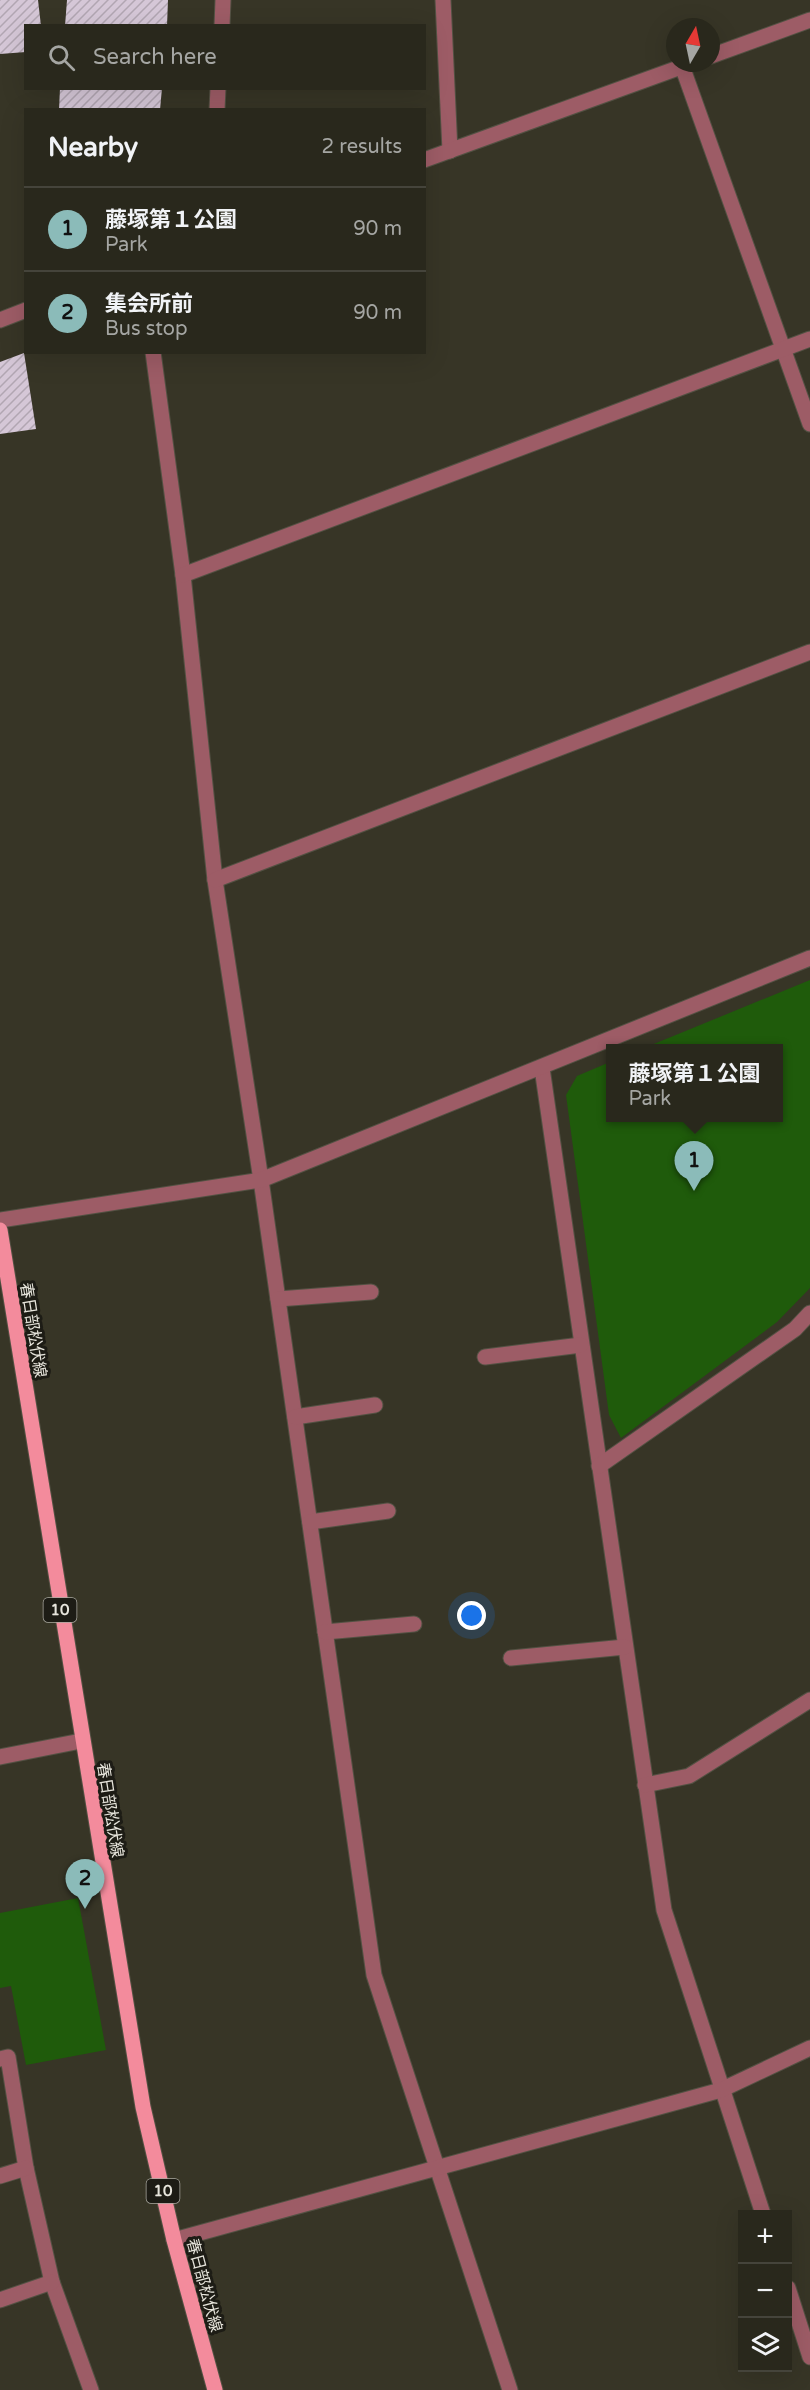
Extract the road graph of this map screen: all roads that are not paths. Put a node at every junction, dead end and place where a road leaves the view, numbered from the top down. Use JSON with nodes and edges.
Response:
{"nodes":[{"id":1,"x":223,"y":0,"type":"edge"},
{"id":2,"x":443,"y":0,"type":"edge"},
{"id":3,"x":810,"y":20,"type":"edge"},
{"id":4,"x":222,"y":24,"type":"edge"},
{"id":5,"x":720,"y":53,"type":"edge"},
{"id":6,"x":668,"y":72,"type":"edge"},
{"id":7,"x":689,"y":72,"type":"edge"},
{"id":8,"x":218,"y":90,"type":"edge"},
{"id":9,"x":217,"y":108,"type":"edge"},
{"id":10,"x":450,"y":151,"type":"junction"},
{"id":11,"x":426,"y":159,"type":"edge"},
{"id":12,"x":24,"y":311,"type":"edge"},
{"id":13,"x":0,"y":320,"type":"edge"},
{"id":14,"x":810,"y":339,"type":"edge"},
{"id":15,"x":782,"y":349,"type":"junction"},
{"id":16,"x":153,"y":354,"type":"edge"},
{"id":17,"x":810,"y":424,"type":"edge"},
{"id":18,"x":183,"y":575,"type":"junction"},
{"id":19,"x":810,"y":652,"type":"edge"},
{"id":20,"x":215,"y":880,"type":"junction"},
{"id":21,"x":810,"y":958,"type":"edge"},
{"id":22,"x":542,"y":1068,"type":"junction"},
{"id":23,"x":261,"y":1180,"type":"junction"},
{"id":24,"x":0,"y":1220,"type":"edge"},
{"id":25,"x":0,"y":1230,"type":"edge"},
{"id":26,"x":371,"y":1292,"type":"dead end"},
{"id":27,"x":278,"y":1299,"type":"junction"},
{"id":28,"x":810,"y":1313,"type":"edge"},
{"id":29,"x":581,"y":1344,"type":"junction"},
{"id":30,"x":485,"y":1357,"type":"dead end"},
{"id":31,"x":375,"y":1405,"type":"dead end"},
{"id":32,"x":295,"y":1417,"type":"junction"},
{"id":33,"x":599,"y":1466,"type":"junction"},
{"id":34,"x":388,"y":1511,"type":"dead end"},
{"id":35,"x":310,"y":1522,"type":"junction"},
{"id":36,"x":414,"y":1624,"type":"dead end"},
{"id":37,"x":325,"y":1632,"type":"junction"},
{"id":38,"x":625,"y":1647,"type":"junction"},
{"id":39,"x":511,"y":1658,"type":"dead end"},
{"id":40,"x":810,"y":1700,"type":"edge"},
{"id":41,"x":81,"y":1741,"type":"junction"},
{"id":42,"x":0,"y":1757,"type":"edge"},
{"id":43,"x":645,"y":1785,"type":"junction"},
{"id":44,"x":810,"y":2048,"type":"edge"},
{"id":45,"x":4,"y":2058,"type":"edge"},
{"id":46,"x":721,"y":2090,"type":"junction"},
{"id":47,"x":26,"y":2168,"type":"junction"},
{"id":48,"x":439,"y":2168,"type":"junction"},
{"id":49,"x":0,"y":2176,"type":"edge"},
{"id":50,"x":762,"y":2210,"type":"edge"},
{"id":51,"x":174,"y":2240,"type":"junction"},
{"id":52,"x":52,"y":2282,"type":"junction"},
{"id":53,"x":792,"y":2296,"type":"edge"},
{"id":54,"x":0,"y":2300,"type":"edge"},
{"id":55,"x":805,"y":2324,"type":"edge"},
{"id":56,"x":810,"y":2357,"type":"edge"},
{"id":57,"x":91,"y":2390,"type":"edge"},
{"id":58,"x":215,"y":2390,"type":"edge"},
{"id":59,"x":510,"y":2390,"type":"edge"}],
"edges":[{"from":1,"to":4,"type":"street"},
{"from":2,"to":10,"type":"street"},
{"from":3,"to":5,"type":"street"},
{"from":6,"to":10,"type":"street"},
{"from":7,"to":15,"type":"street"},
{"from":8,"to":9,"type":"street"},
{"from":10,"to":11,"type":"street"},
{"from":12,"to":13,"type":"street"},
{"from":14,"to":15,"type":"street"},
{"from":15,"to":17,"type":"street"},
{"from":15,"to":18,"type":"street"},
{"from":16,"to":18,"type":"street"},
{"from":18,"to":20,"type":"street"},
{"from":19,"to":20,"type":"street"},
{"from":20,"to":23,"type":"street"},
{"from":21,"to":22,"type":"street"},
{"from":22,"to":23,"type":"street"},
{"from":22,"to":29,"type":"street"},
{"from":23,"to":24,"type":"street"},
{"from":23,"to":27,"type":"street"},
{"from":25,"to":41,"type":"main road","name":"春日部松伏線","number":"10"},
{"from":26,"to":27,"type":"street"},
{"from":27,"to":32,"type":"street"},
{"from":28,"to":33,"type":"street"},
{"from":29,"to":30,"type":"street"},
{"from":29,"to":33,"type":"street"},
{"from":31,"to":32,"type":"street"},
{"from":32,"to":35,"type":"street"},
{"from":33,"to":38,"type":"street"},
{"from":34,"to":35,"type":"street"},
{"from":35,"to":37,"type":"street"},
{"from":36,"to":37,"type":"street"},
{"from":37,"to":48,"type":"street"},
{"from":38,"to":39,"type":"street"},
{"from":38,"to":43,"type":"street"},
{"from":40,"to":43,"type":"street"},
{"from":41,"to":42,"type":"street"},
{"from":41,"to":51,"type":"main road","name":"春日部松伏線","number":"10"},
{"from":43,"to":46,"type":"street"},
{"from":44,"to":46,"type":"street"},
{"from":45,"to":47,"type":"street"},
{"from":46,"to":48,"type":"street"},
{"from":46,"to":50,"type":"street"},
{"from":47,"to":49,"type":"street"},
{"from":47,"to":52,"type":"street"},
{"from":48,"to":51,"type":"street"},
{"from":48,"to":59,"type":"street"},
{"from":51,"to":58,"type":"main road","name":"春日部松伏線","number":"10"},
{"from":52,"to":54,"type":"street"},
{"from":52,"to":57,"type":"street"},
{"from":53,"to":55,"type":"street"},
{"from":55,"to":56,"type":"street"}]}
